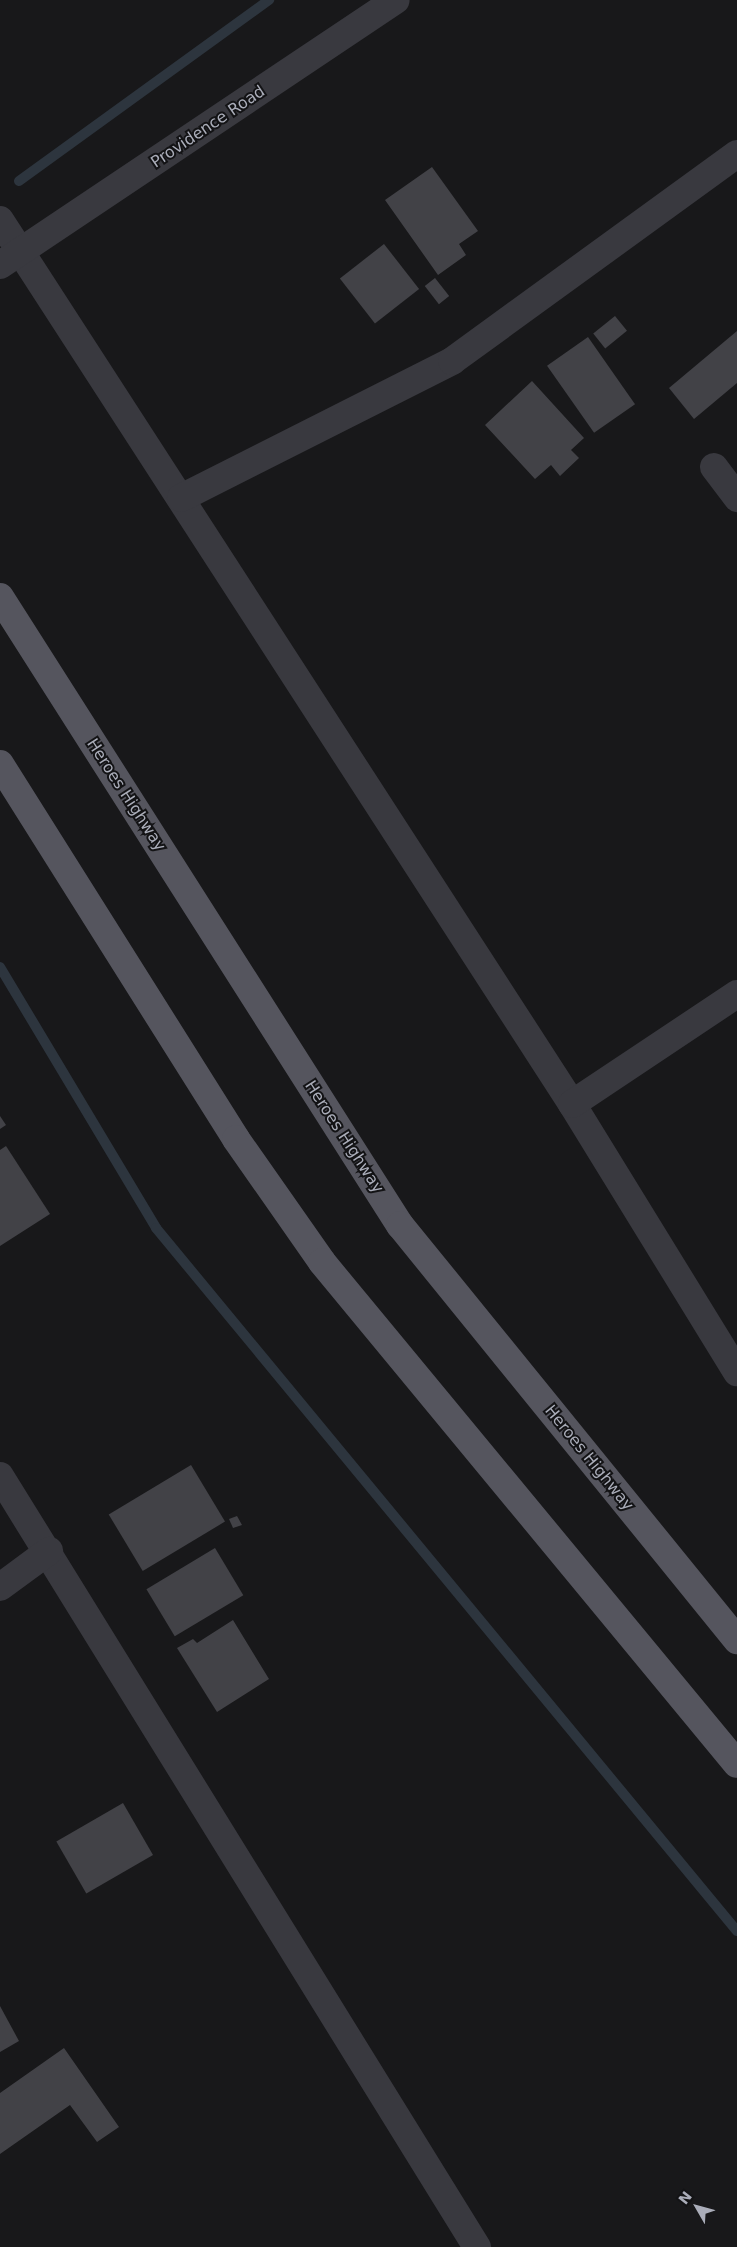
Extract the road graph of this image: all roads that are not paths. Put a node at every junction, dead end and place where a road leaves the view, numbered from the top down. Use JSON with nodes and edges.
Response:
{"nodes":[{"id":1,"x":396,"y":0,"type":"edge"},
{"id":2,"x":737,"y":154,"type":"edge"},
{"id":3,"x":0,"y":220,"type":"edge"},
{"id":4,"x":10,"y":259,"type":"edge"},
{"id":5,"x":0,"y":272,"type":"edge"},
{"id":6,"x":714,"y":466,"type":"dead end"},
{"id":7,"x":181,"y":498,"type":"junction"},
{"id":8,"x":737,"y":498,"type":"edge"},
{"id":9,"x":0,"y":597,"type":"edge"},
{"id":10,"x":0,"y":764,"type":"edge"},
{"id":11,"x":737,"y":994,"type":"edge"},
{"id":12,"x":572,"y":1104,"type":"junction"},
{"id":13,"x":737,"y":1372,"type":"edge"},
{"id":14,"x":0,"y":1476,"type":"edge"},
{"id":15,"x":49,"y":1551,"type":"junction"},
{"id":16,"x":0,"y":1587,"type":"edge"},
{"id":17,"x":737,"y":1640,"type":"edge"},
{"id":18,"x":737,"y":1764,"type":"edge"},
{"id":19,"x":477,"y":2247,"type":"edge"}],
"edges":[{"from":1,"to":4,"type":"street","name":"Providence Road"},
{"from":2,"to":7,"type":"street"},
{"from":3,"to":4,"type":"street"},
{"from":4,"to":5,"type":"street","name":"Providence Road"},
{"from":4,"to":7,"type":"street"},
{"from":6,"to":8,"type":"street"},
{"from":7,"to":12,"type":"street"},
{"from":9,"to":17,"type":"main road","name":"Heroes Highway"},
{"from":10,"to":18,"type":"main road"},
{"from":11,"to":12,"type":"street"},
{"from":12,"to":13,"type":"street"},
{"from":14,"to":15,"type":"street"},
{"from":15,"to":16,"type":"street"},
{"from":15,"to":19,"type":"street"}]}
